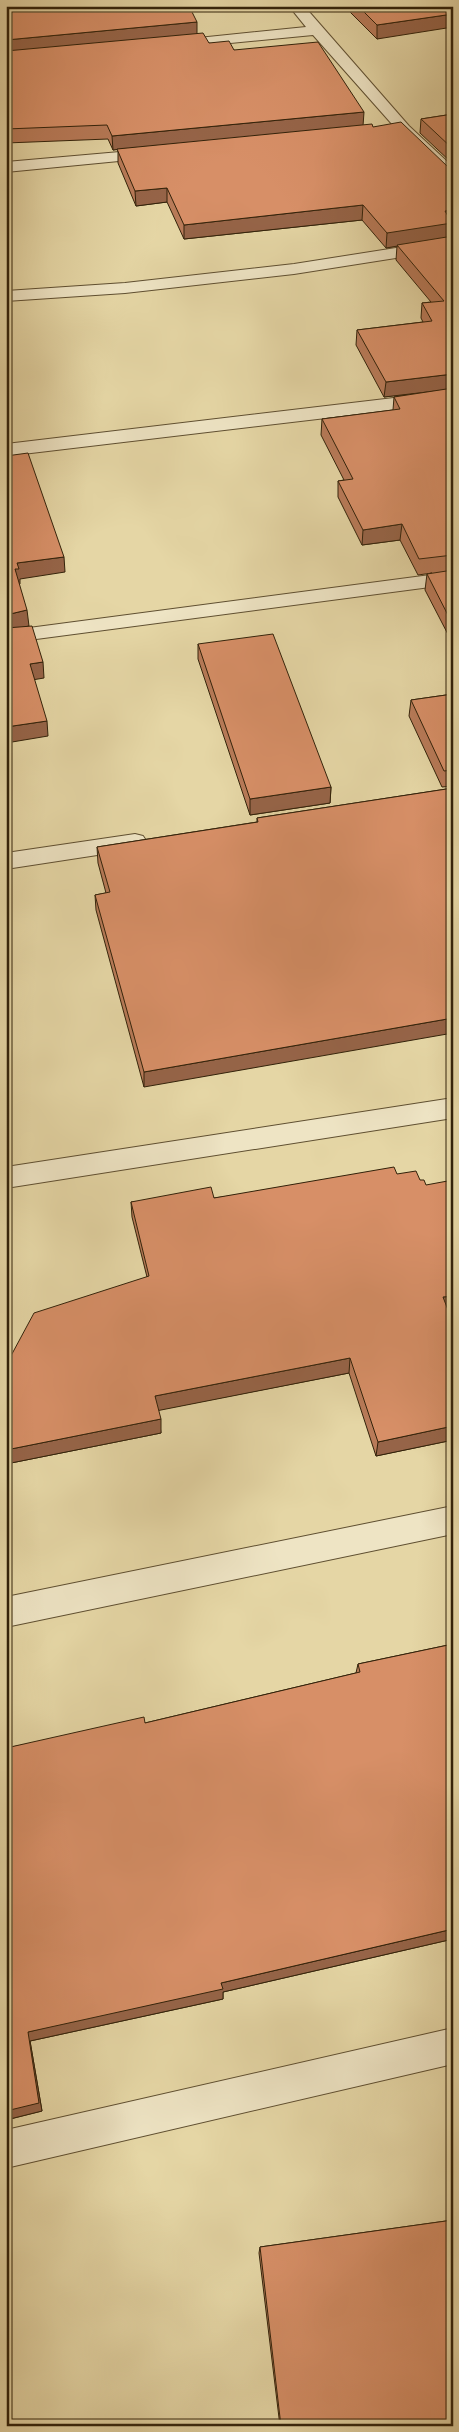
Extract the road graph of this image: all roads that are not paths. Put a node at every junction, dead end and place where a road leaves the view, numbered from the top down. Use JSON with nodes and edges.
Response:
{"nodes":[{"id":1,"x":296,"y":6,"type":"edge"},
{"id":2,"x":317,"y":30,"type":"junction"},
{"id":3,"x":159,"y":46,"type":"edge"},
{"id":4,"x":404,"y":129,"type":"junction"},
{"id":5,"x":384,"y":131,"type":"edge"},
{"id":6,"x":167,"y":152,"type":"edge"},
{"id":7,"x":6,"y":167,"type":"edge"},
{"id":8,"x":453,"y":176,"type":"edge"},
{"id":9,"x":453,"y":244,"type":"edge"},
{"id":10,"x":6,"y":296,"type":"edge"},
{"id":11,"x":453,"y":397,"type":"edge"},
{"id":12,"x":6,"y":450,"type":"edge"},
{"id":13,"x":453,"y":578,"type":"edge"},
{"id":14,"x":6,"y":637,"type":"edge"},
{"id":15,"x":152,"y":839,"type":"edge"},
{"id":16,"x":6,"y":861,"type":"edge"},
{"id":17,"x":453,"y":1108,"type":"edge"},
{"id":18,"x":6,"y":1178,"type":"edge"},
{"id":19,"x":453,"y":1520,"type":"edge"},
{"id":20,"x":6,"y":1612,"type":"edge"},
{"id":21,"x":453,"y":2046,"type":"edge"},
{"id":22,"x":6,"y":2149,"type":"edge"}],
"edges":[{"from":1,"to":2,"type":"street"},
{"from":2,"to":3,"type":"street"},
{"from":2,"to":4,"type":"street"},
{"from":4,"to":5,"type":"street"},
{"from":4,"to":8,"type":"street"},
{"from":6,"to":7,"type":"street"},
{"from":9,"to":10,"type":"street"},
{"from":11,"to":12,"type":"street"},
{"from":13,"to":14,"type":"street"},
{"from":15,"to":16,"type":"street"},
{"from":17,"to":18,"type":"street"},
{"from":19,"to":20,"type":"street"},
{"from":21,"to":22,"type":"street"}]}
